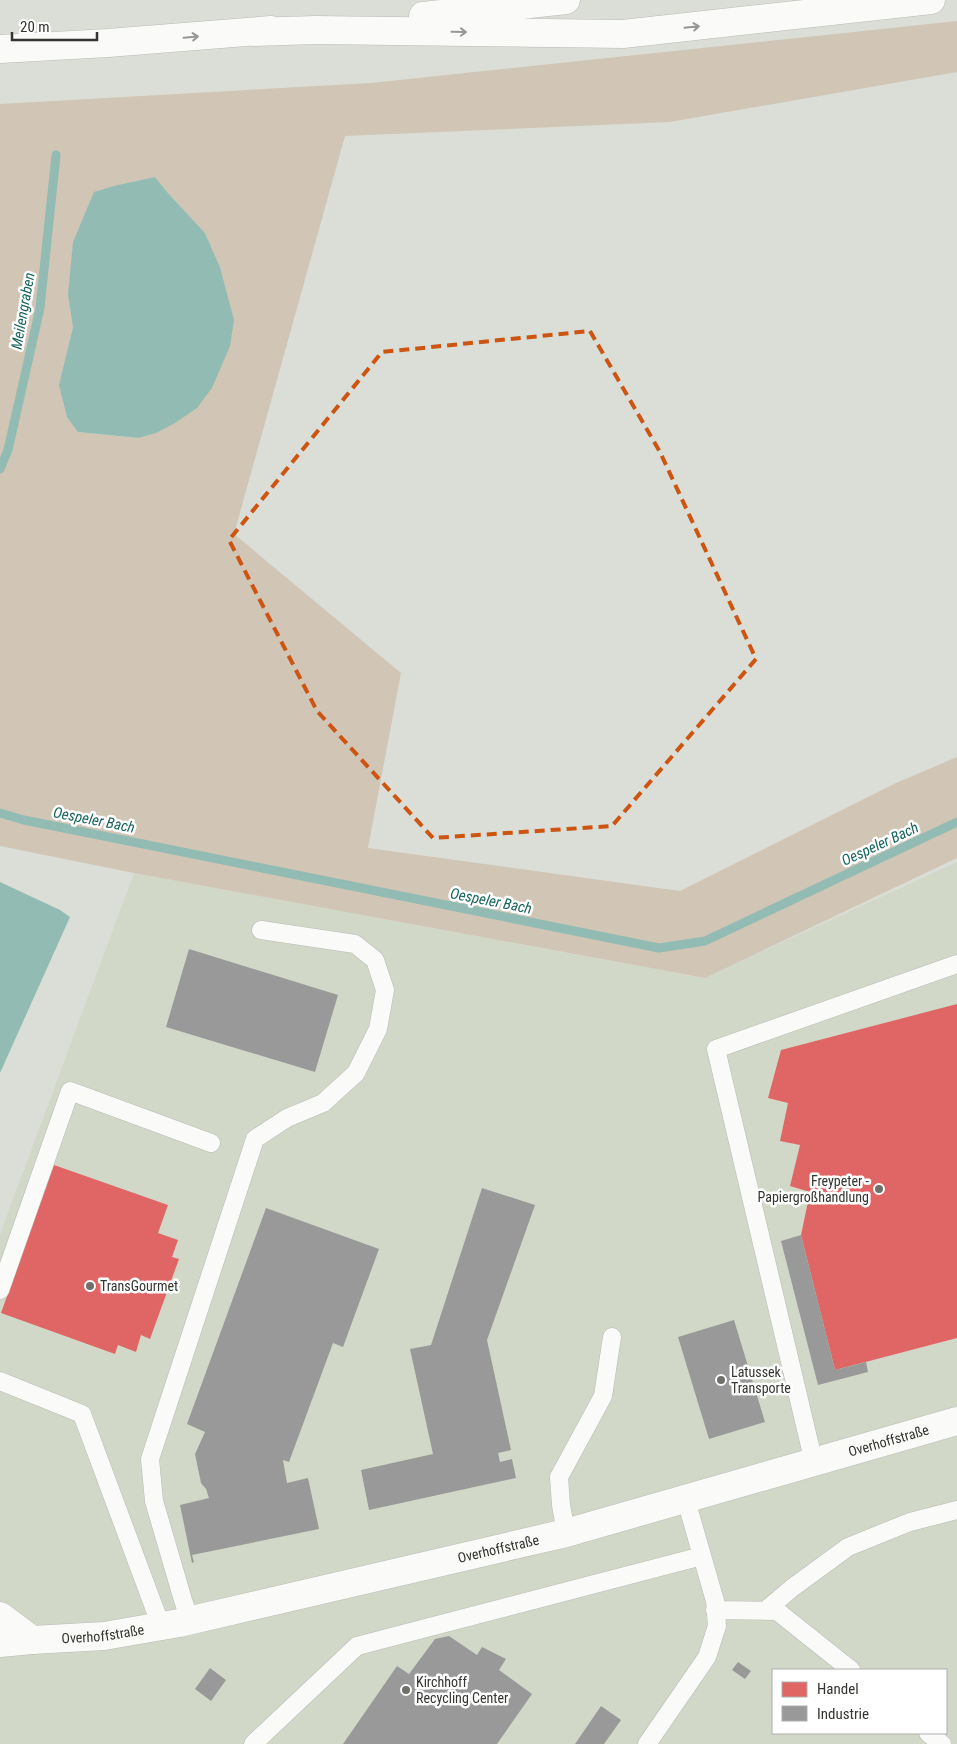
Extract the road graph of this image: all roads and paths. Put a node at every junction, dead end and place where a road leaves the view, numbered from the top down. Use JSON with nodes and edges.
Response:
{"nodes":[{"id":1,"x":566,"y":0,"type":"edge"},
{"id":2,"x":931,"y":0,"type":"edge"},
{"id":3,"x":252,"y":32,"type":"junction"},
{"id":4,"x":0,"y":49,"type":"edge"},
{"id":5,"x":261,"y":930,"type":"dead end"},
{"id":6,"x":957,"y":964,"type":"edge"},
{"id":7,"x":211,"y":1143,"type":"dead end"},
{"id":8,"x":0,"y":1290,"type":"edge"},
{"id":9,"x":612,"y":1337,"type":"dead end"},
{"id":10,"x":0,"y":1381,"type":"edge"},
{"id":11,"x":957,"y":1420,"type":"edge"},
{"id":12,"x":814,"y":1463,"type":"junction"},
{"id":13,"x":686,"y":1500,"type":"junction"},
{"id":14,"x":957,"y":1510,"type":"edge"},
{"id":15,"x":566,"y":1533,"type":"junction"},
{"id":16,"x":702,"y":1556,"type":"junction"},
{"id":17,"x":715,"y":1610,"type":"junction"},
{"id":18,"x":765,"y":1611,"type":"junction"},
{"id":19,"x":0,"y":1616,"type":"edge"},
{"id":20,"x":190,"y":1621,"type":"junction"},
{"id":21,"x":161,"y":1626,"type":"junction"},
{"id":22,"x":32,"y":1640,"type":"junction"},
{"id":23,"x":0,"y":1643,"type":"edge"},
{"id":24,"x":850,"y":1669,"type":"edge"},
{"id":25,"x":929,"y":1734,"type":"edge"},
{"id":26,"x":253,"y":1744,"type":"edge"},
{"id":27,"x":646,"y":1744,"type":"edge"},
{"id":28,"x":942,"y":1744,"type":"edge"}],
"edges":[{"from":1,"to":3,"type":"main road"},
{"from":3,"to":2,"type":"main road","one_way":true},
{"from":4,"to":3,"type":"main road","one_way":true},
{"from":5,"to":20,"type":"lane"},
{"from":6,"to":12,"type":"lane"},
{"from":7,"to":8,"type":"lane"},
{"from":9,"to":15,"type":"lane"},
{"from":10,"to":21,"type":"lane"},
{"from":11,"to":12,"type":"main road","name":"Overhoffstraße"},
{"from":12,"to":13,"type":"main road","name":"Overhoffstraße"},
{"from":13,"to":15,"type":"main road","name":"Overhoffstraße"},
{"from":13,"to":16,"type":"lane"},
{"from":14,"to":18,"type":"lane"},
{"from":15,"to":20,"type":"main road","name":"Overhoffstraße"},
{"from":16,"to":17,"type":"lane"},
{"from":16,"to":26,"type":"lane"},
{"from":17,"to":18,"type":"lane"},
{"from":17,"to":27,"type":"lane"},
{"from":18,"to":24,"type":"lane"},
{"from":19,"to":22,"type":"main road"},
{"from":20,"to":21,"type":"main road","name":"Overhoffstraße"},
{"from":21,"to":22,"type":"main road","name":"Overhoffstraße"},
{"from":22,"to":23,"type":"main road","name":"Overhoffstraße"},
{"from":25,"to":28,"type":"lane"}]}
